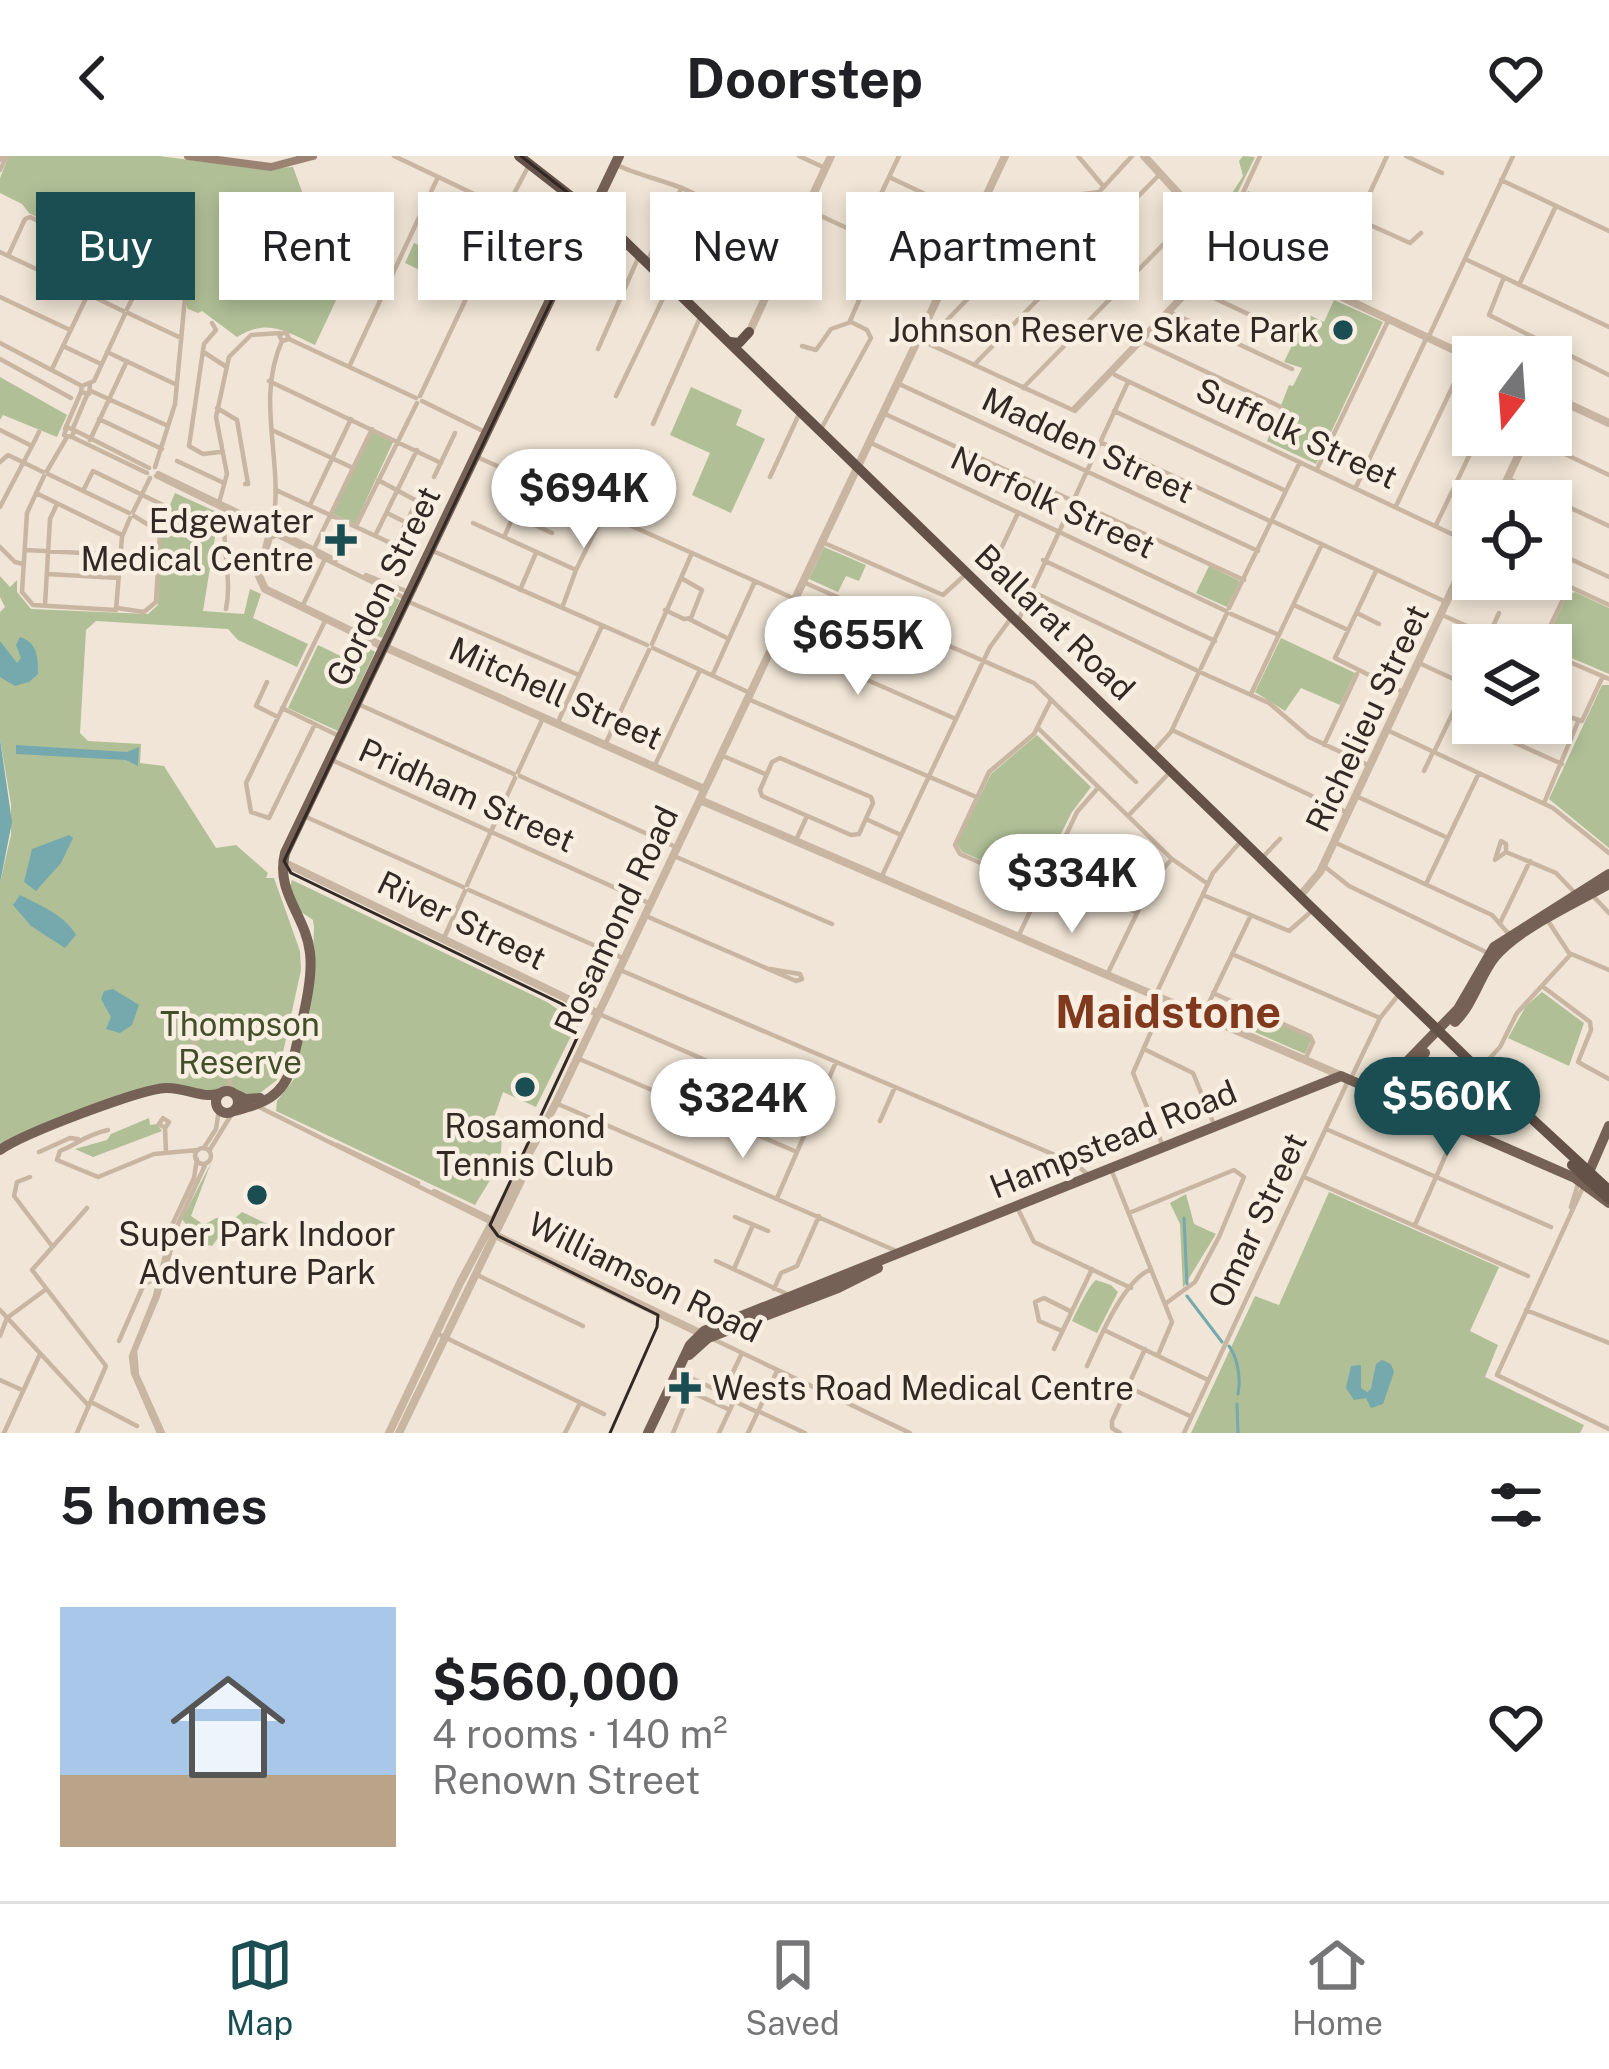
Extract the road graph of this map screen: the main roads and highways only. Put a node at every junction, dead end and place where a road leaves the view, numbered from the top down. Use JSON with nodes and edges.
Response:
{"nodes":[{"id":1,"x":188,"y":156,"type":"edge"},
{"id":2,"x":304,"y":156,"type":"edge"},
{"id":3,"x":313,"y":156,"type":"edge"},
{"id":4,"x":617,"y":160,"type":"edge"},
{"id":5,"x":253,"y":164,"type":"junction"},
{"id":6,"x":527,"y":165,"type":"edge"},
{"id":7,"x":566,"y":192,"type":"edge"},
{"id":8,"x":602,"y":192,"type":"edge"},
{"id":9,"x":626,"y":244,"type":"edge"},
{"id":10,"x":551,"y":300,"type":"edge"},
{"id":11,"x":749,"y":332,"type":"road end"},
{"id":12,"x":727,"y":340,"type":"junction"},
{"id":13,"x":1609,"y":874,"type":"edge"},
{"id":14,"x":1609,"y":884,"type":"edge"},
{"id":15,"x":1584,"y":894,"type":"junction"},
{"id":16,"x":302,"y":932,"type":"junction"},
{"id":17,"x":1492,"y":955,"type":"junction"},
{"id":18,"x":1464,"y":1013,"type":"junction"},
{"id":19,"x":1422,"y":1014,"type":"junction"},
{"id":20,"x":1450,"y":1017,"type":"junction"},
{"id":21,"x":1440,"y":1032,"type":"junction"},
{"id":22,"x":1457,"y":1046,"type":"junction"},
{"id":23,"x":1385,"y":1090,"type":"junction"},
{"id":24,"x":151,"y":1091,"type":"junction"},
{"id":25,"x":228,"y":1093,"type":"junction"},
{"id":26,"x":226,"y":1110,"type":"junction"},
{"id":27,"x":1609,"y":1126,"type":"edge"},
{"id":28,"x":0,"y":1150,"type":"edge"},
{"id":29,"x":1584,"y":1177,"type":"junction"},
{"id":30,"x":1609,"y":1190,"type":"edge"},
{"id":31,"x":1609,"y":1201,"type":"edge"},
{"id":32,"x":900,"y":1253,"type":"junction"},
{"id":33,"x":705,"y":1335,"type":"junction"},
{"id":34,"x":649,"y":1433,"type":"edge"}],
"edges":[{"from":1,"to":5,"type":"main road"},
{"from":2,"to":5,"type":"main road"},
{"from":3,"to":5,"type":"main road"},
{"from":4,"to":8,"type":"main road","name":"Gordon Street"},
{"from":6,"to":7,"type":"highway","name":"Ballarat Road"},
{"from":9,"to":12,"type":"highway","name":"Ballarat Road"},
{"from":10,"to":16,"type":"main road","name":"Gordon Street"},
{"from":11,"to":12,"type":"highway"},
{"from":12,"to":19,"type":"highway","name":"Ballarat Road"},
{"from":13,"to":15,"type":"main road"},
{"from":14,"to":15,"type":"main road"},
{"from":15,"to":17,"type":"main road"},
{"from":16,"to":25,"type":"main road"},
{"from":16,"to":26,"type":"main road"},
{"from":17,"to":18,"type":"main road"},
{"from":17,"to":20,"type":"main road"},
{"from":18,"to":21,"type":"main road"},
{"from":18,"to":22,"type":"main road"},
{"from":19,"to":20,"type":"main road"},
{"from":19,"to":21,"type":"highway","name":"Ballarat Road"},
{"from":20,"to":21,"type":"main road"},
{"from":21,"to":22,"type":"highway","name":"Ballarat Road"},
{"from":21,"to":23,"type":"main road"},
{"from":22,"to":29,"type":"highway","name":"Ballarat Road"},
{"from":23,"to":29,"type":"main road"},
{"from":23,"to":32,"type":"main road","name":"Hampstead Road"},
{"from":24,"to":25,"type":"main road"},
{"from":24,"to":26,"type":"main road"},
{"from":24,"to":28,"type":"main road"},
{"from":25,"to":26,"type":"main road"},
{"from":25,"to":26,"type":"main road"},
{"from":27,"to":29,"type":"main road"},
{"from":29,"to":30,"type":"highway","name":"Ballarat Road"},
{"from":29,"to":31,"type":"highway","name":"Ballarat Road"},
{"from":29,"to":31,"type":"main road"},
{"from":32,"to":33,"type":"main road","name":"Hampstead Road"},
{"from":32,"to":33,"type":"main road","name":"Hampstead Road"},
{"from":33,"to":34,"type":"main road"}]}
